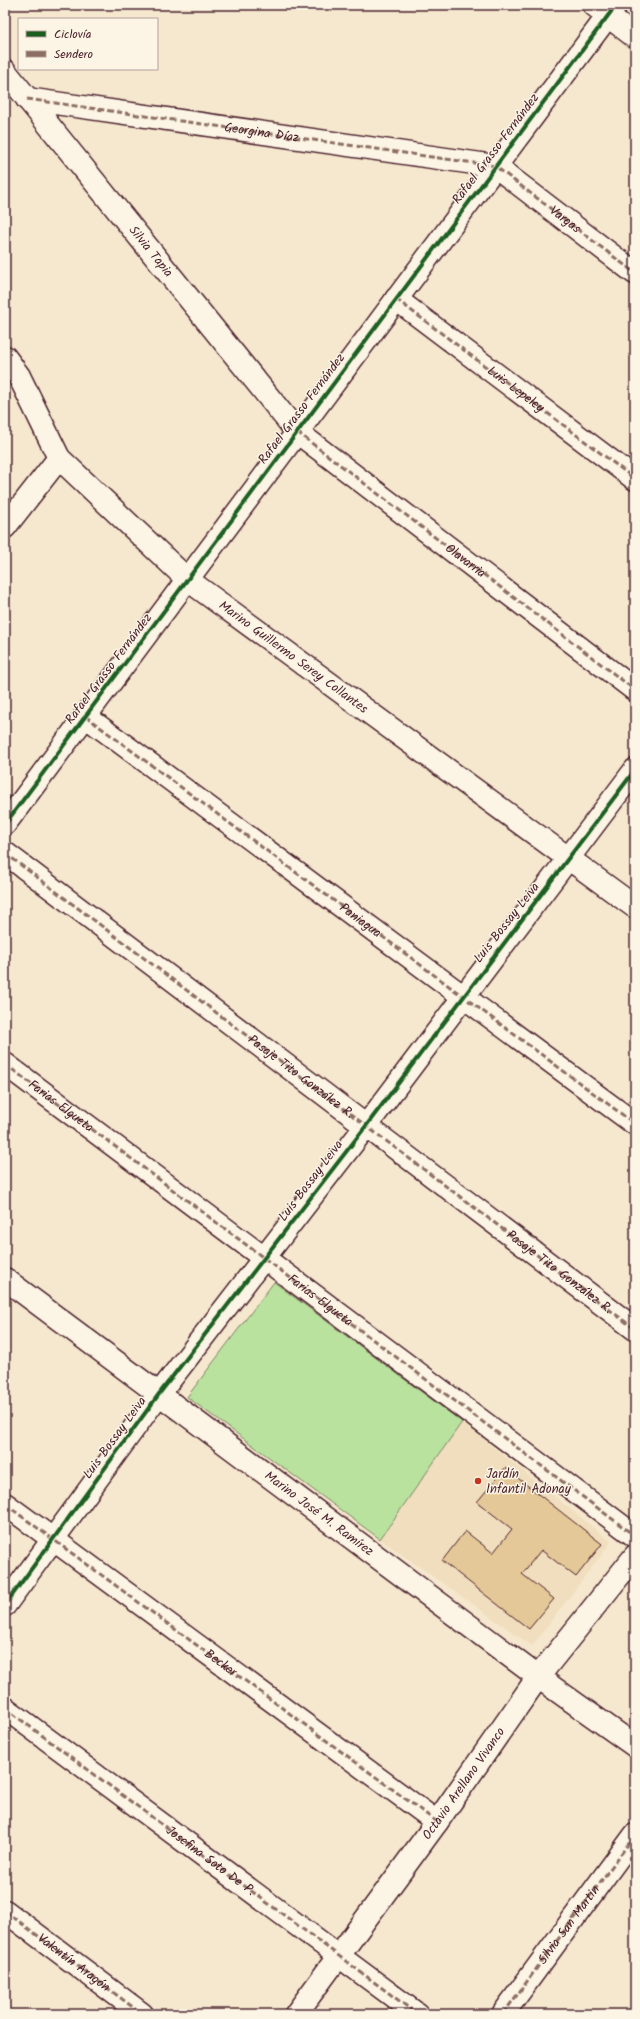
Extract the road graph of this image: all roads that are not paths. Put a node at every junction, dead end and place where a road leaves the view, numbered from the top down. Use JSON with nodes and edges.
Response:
{"nodes":[{"id":1,"x":606,"y":8,"type":"edge"},
{"id":2,"x":635,"y":37,"type":"edge"},
{"id":3,"x":5,"y":71,"type":"edge"},
{"id":4,"x":27,"y":99,"type":"junction"},
{"id":5,"x":495,"y":166,"type":"junction"},
{"id":6,"x":635,"y":273,"type":"edge"},
{"id":7,"x":396,"y":299,"type":"junction"},
{"id":8,"x":5,"y":357,"type":"edge"},
{"id":9,"x":297,"y":432,"type":"junction"},
{"id":10,"x":59,"y":458,"type":"junction"},
{"id":11,"x":635,"y":479,"type":"edge"},
{"id":12,"x":5,"y":527,"type":"edge"},
{"id":13,"x":188,"y":580,"type":"junction"},
{"id":14,"x":635,"y":690,"type":"edge"},
{"id":15,"x":86,"y":716,"type":"junction"},
{"id":16,"x":635,"y":770,"type":"edge"},
{"id":17,"x":5,"y":824,"type":"edge"},
{"id":18,"x":5,"y":853,"type":"edge"},
{"id":19,"x":569,"y":859,"type":"junction"},
{"id":20,"x":635,"y":906,"type":"edge"},
{"id":21,"x":463,"y":996,"type":"junction"},
{"id":22,"x":5,"y":1064,"type":"edge"},
{"id":23,"x":635,"y":1124,"type":"edge"},
{"id":24,"x":366,"y":1126,"type":"junction"},
{"id":25,"x":265,"y":1259,"type":"junction"},
{"id":26,"x":5,"y":1279,"type":"edge"},
{"id":27,"x":635,"y":1329,"type":"edge"},
{"id":28,"x":159,"y":1394,"type":"junction"},
{"id":29,"x":5,"y":1504,"type":"edge"},
{"id":30,"x":635,"y":1536,"type":"edge"},
{"id":31,"x":53,"y":1540,"type":"junction"},
{"id":32,"x":635,"y":1556,"type":"edge"},
{"id":33,"x":5,"y":1605,"type":"edge"},
{"id":34,"x":538,"y":1677,"type":"junction"},
{"id":35,"x":5,"y":1708,"type":"edge"},
{"id":36,"x":635,"y":1746,"type":"edge"},
{"id":37,"x":438,"y":1822,"type":"junction"},
{"id":38,"x":635,"y":1835,"type":"edge"},
{"id":39,"x":5,"y":1911,"type":"edge"},
{"id":40,"x":339,"y":1956,"type":"junction"},
{"id":41,"x":142,"y":2014,"type":"edge"},
{"id":42,"x":296,"y":2014,"type":"edge"},
{"id":43,"x":416,"y":2014,"type":"edge"},
{"id":44,"x":503,"y":2014,"type":"edge"}],
"edges":[{"from":1,"to":2,"type":"street"},
{"from":1,"to":5,"type":"street","name":"Rafael Grasso Fernández"},
{"from":3,"to":4,"type":"street","name":"Silvia Tapia"},
{"from":4,"to":5,"type":"street","name":"Georgina Díaz"},
{"from":4,"to":9,"type":"street","name":"Silvia Tapia"},
{"from":5,"to":6,"type":"street","name":"Vargas"},
{"from":5,"to":7,"type":"street","name":"Rafael Grasso Fernández"},
{"from":7,"to":9,"type":"street","name":"Rafael Grasso Fernández"},
{"from":7,"to":11,"type":"street","name":"Luis Lepeley"},
{"from":8,"to":10,"type":"street","name":"Marino Guillermo Serey Collantes"},
{"from":9,"to":13,"type":"street","name":"Rafael Grasso Fernández"},
{"from":9,"to":14,"type":"street","name":"Olavarria"},
{"from":10,"to":12,"type":"street"},
{"from":10,"to":13,"type":"street","name":"Marino Guillermo Serey Collantes"},
{"from":13,"to":15,"type":"street","name":"Rafael Grasso Fernández"},
{"from":13,"to":19,"type":"street","name":"Marino Guillermo Serey Collantes"},
{"from":15,"to":17,"type":"street","name":"Rafael Grasso Fernández"},
{"from":15,"to":21,"type":"street","name":"Paniagua"},
{"from":16,"to":19,"type":"street","name":"Luis Bossay Leiva"},
{"from":18,"to":24,"type":"street","name":"Pasaje Tito González R."},
{"from":19,"to":20,"type":"street","name":"Marino Guillermo Serey Collantes"},
{"from":19,"to":21,"type":"street","name":"Luis Bossay Leiva"},
{"from":21,"to":23,"type":"street","name":"Paniagua"},
{"from":21,"to":24,"type":"street","name":"Luis Bossay Leiva"},
{"from":22,"to":25,"type":"street","name":"Farias Elgueta"},
{"from":24,"to":25,"type":"street","name":"Luis Bossay Leiva"},
{"from":24,"to":27,"type":"street","name":"Pasaje Tito González R."},
{"from":25,"to":28,"type":"street","name":"Luis Bossay Leiva"},
{"from":25,"to":30,"type":"street","name":"Farias Elgueta"},
{"from":26,"to":28,"type":"street","name":"Marino José M. Ramírez"},
{"from":28,"to":31,"type":"street","name":"Luis Bossay Leiva"},
{"from":28,"to":34,"type":"street","name":"Marino José M. Ramírez"},
{"from":29,"to":31,"type":"street","name":"Becker"},
{"from":31,"to":33,"type":"street","name":"Luis Bossay Leiva"},
{"from":31,"to":37,"type":"street","name":"Becker"},
{"from":32,"to":34,"type":"street","name":"Octavio Arellano Vivanco"},
{"from":34,"to":36,"type":"street","name":"Marino José M. Ramírez"},
{"from":34,"to":37,"type":"street","name":"Octavio Arellano Vivanco"},
{"from":35,"to":40,"type":"street","name":"Josefina Soto De P."},
{"from":37,"to":40,"type":"street","name":"Octavio Arellano Vivanco"},
{"from":38,"to":44,"type":"street","name":"Silvia San Martin"},
{"from":39,"to":41,"type":"street","name":"Valentín Aragón"},
{"from":40,"to":42,"type":"street","name":"Octavio Arellano Vivanco"},
{"from":40,"to":43,"type":"street","name":"Josefina Soto De P."}]}
